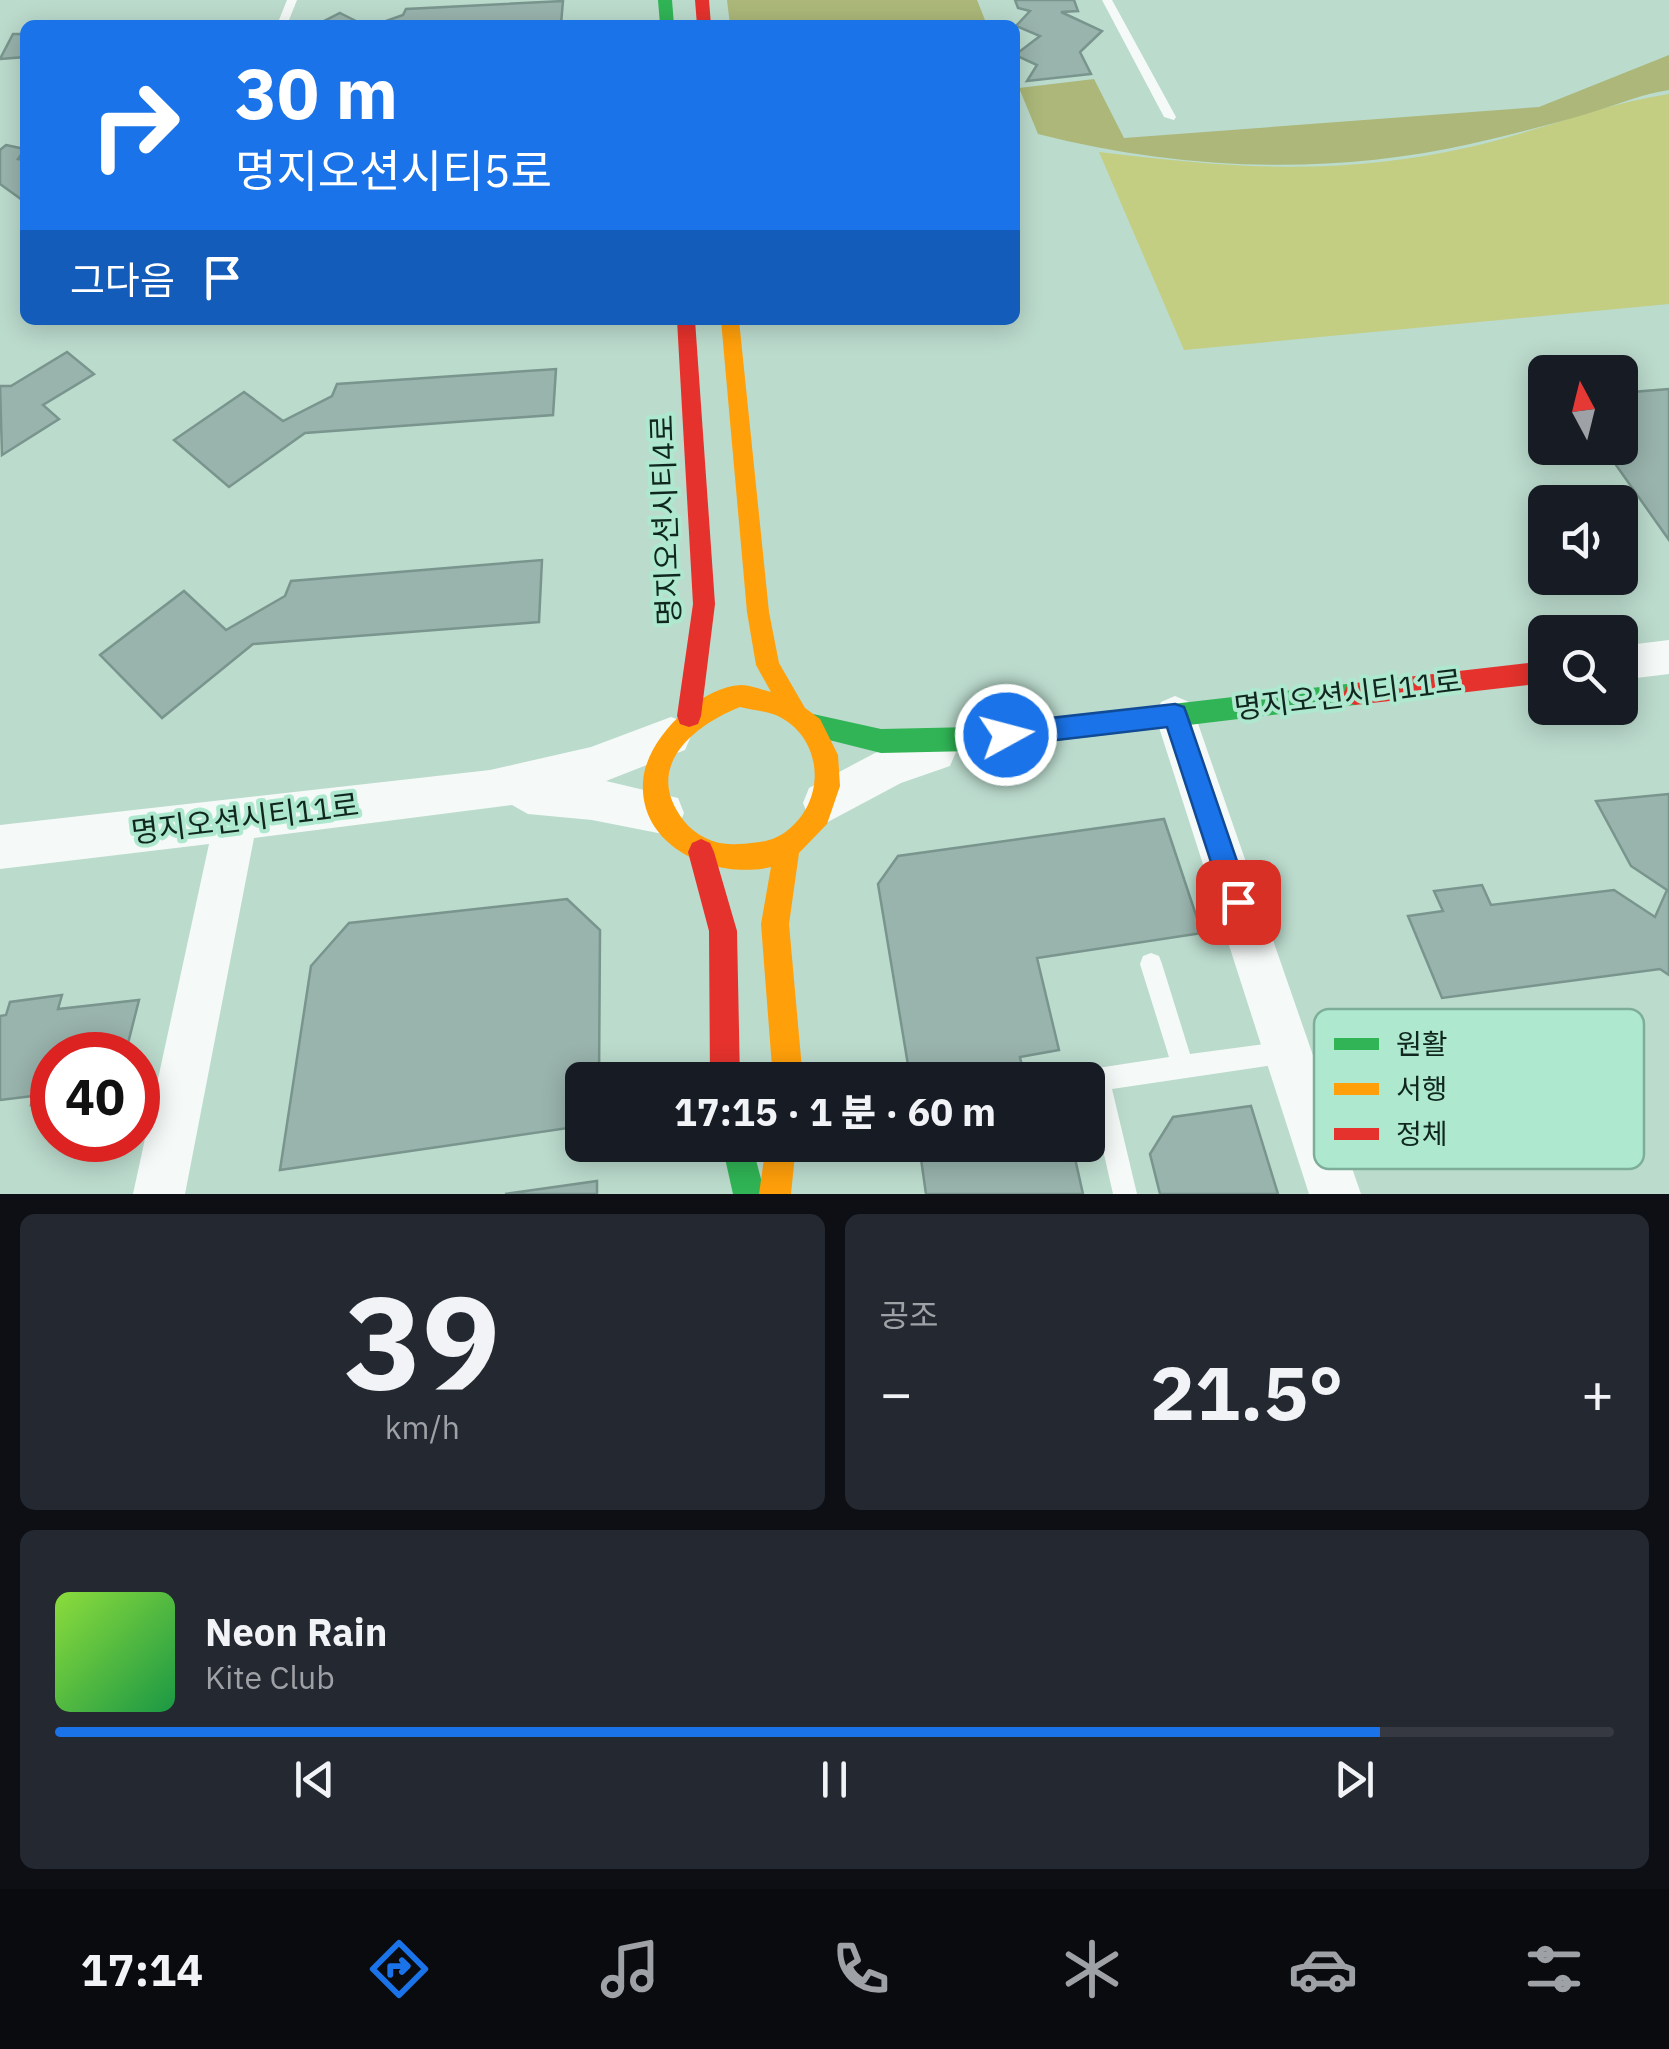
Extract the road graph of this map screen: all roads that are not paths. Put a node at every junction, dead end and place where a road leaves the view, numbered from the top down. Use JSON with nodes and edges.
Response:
{"nodes":[{"id":1,"x":1107,"y":0,"type":"edge"},
{"id":2,"x":1170,"y":117,"type":"dead end"},
{"id":3,"x":686,"y":325,"type":"edge"},
{"id":4,"x":730,"y":325,"type":"edge"},
{"id":5,"x":1669,"y":657,"type":"edge"},
{"id":6,"x":1638,"y":661,"type":"edge"},
{"id":7,"x":1528,"y":674,"type":"edge"},
{"id":8,"x":793,"y":708,"type":"junction"},
{"id":9,"x":1175,"y":715,"type":"junction"},
{"id":10,"x":680,"y":726,"type":"junction"},
{"id":11,"x":813,"y":726,"type":"junction"},
{"id":12,"x":973,"y":738,"type":"junction"},
{"id":13,"x":490,"y":790,"type":"junction"},
{"id":14,"x":824,"y":803,"type":"junction"},
{"id":15,"x":663,"y":814,"type":"junction"},
{"id":16,"x":236,"y":820,"type":"junction"},
{"id":17,"x":0,"y":847,"type":"edge"},
{"id":18,"x":787,"y":847,"type":"junction"},
{"id":19,"x":701,"y":852,"type":"junction"},
{"id":20,"x":1152,"y":964,"type":"dead end"},
{"id":21,"x":1287,"y":1052,"type":"junction"},
{"id":22,"x":724,"y":1062,"type":"edge"},
{"id":23,"x":786,"y":1062,"type":"edge"},
{"id":24,"x":1183,"y":1067,"type":"junction"},
{"id":25,"x":1314,"y":1132,"type":"edge"},
{"id":26,"x":741,"y":1162,"type":"edge"},
{"id":27,"x":779,"y":1162,"type":"edge"},
{"id":28,"x":1327,"y":1169,"type":"edge"},
{"id":29,"x":160,"y":1194,"type":"edge"},
{"id":30,"x":748,"y":1194,"type":"edge"},
{"id":31,"x":775,"y":1194,"type":"edge"},
{"id":32,"x":1125,"y":1194,"type":"edge"},
{"id":33,"x":1335,"y":1194,"type":"edge"}],
"edges":[{"from":1,"to":2,"type":"lane"},
{"from":3,"to":10,"type":"main road","name":"명지오션시티4로"},
{"from":4,"to":8,"type":"main road"},
{"from":5,"to":6,"type":"street"},
{"from":7,"to":9,"type":"main road","name":"명지오션시티11로"},
{"from":8,"to":10,"type":"main road"},
{"from":8,"to":11,"type":"main road"},
{"from":9,"to":12,"type":"main road","name":"명지오션시티11로"},
{"from":9,"to":21,"type":"street"},
{"from":10,"to":13,"type":"street"},
{"from":10,"to":15,"type":"main road"},
{"from":11,"to":12,"type":"main road","name":"명지오션시티11로"},
{"from":11,"to":14,"type":"main road"},
{"from":12,"to":14,"type":"street"},
{"from":13,"to":15,"type":"street"},
{"from":13,"to":16,"type":"street","name":"명지오션시티11로"},
{"from":14,"to":18,"type":"main road"},
{"from":15,"to":19,"type":"main road"},
{"from":16,"to":17,"type":"street","name":"명지오션시티11로"},
{"from":16,"to":29,"type":"street"},
{"from":18,"to":19,"type":"main road"},
{"from":18,"to":23,"type":"main road"},
{"from":19,"to":22,"type":"main road"},
{"from":20,"to":24,"type":"lane"},
{"from":21,"to":24,"type":"lane"},
{"from":21,"to":25,"type":"street"},
{"from":24,"to":32,"type":"lane"},
{"from":26,"to":30,"type":"main road"},
{"from":27,"to":31,"type":"main road"},
{"from":28,"to":33,"type":"street"}]}
